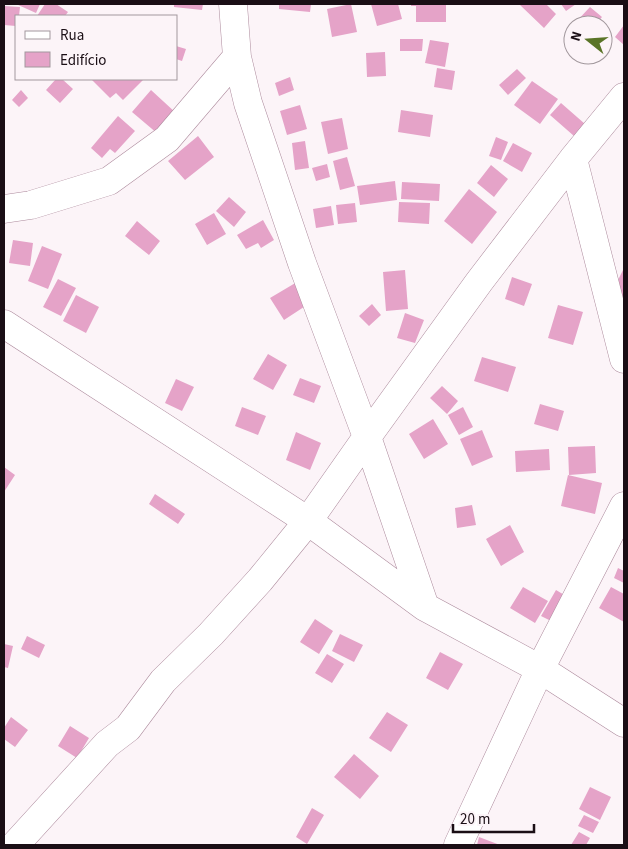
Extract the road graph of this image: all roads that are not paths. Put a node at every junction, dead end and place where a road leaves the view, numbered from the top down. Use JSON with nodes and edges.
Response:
{"nodes":[{"id":1,"x":233,"y":4,"type":"edge"},
{"id":2,"x":237,"y":57,"type":"junction"},
{"id":3,"x":624,"y":97,"type":"edge"},
{"id":4,"x":573,"y":158,"type":"junction"},
{"id":5,"x":4,"y":209,"type":"edge"},
{"id":6,"x":4,"y":324,"type":"edge"},
{"id":7,"x":624,"y":358,"type":"edge"},
{"id":8,"x":367,"y":436,"type":"junction"},
{"id":9,"x":624,"y":506,"type":"edge"},
{"id":10,"x":308,"y":521,"type":"junction"},
{"id":11,"x":425,"y":607,"type":"junction"},
{"id":12,"x":540,"y":669,"type":"junction"},
{"id":13,"x":624,"y":723,"type":"edge"},
{"id":14,"x":15,"y":845,"type":"edge"},
{"id":15,"x":458,"y":845,"type":"edge"}],
"edges":[{"from":1,"to":2,"type":"street"},
{"from":2,"to":5,"type":"street"},
{"from":2,"to":8,"type":"street"},
{"from":3,"to":4,"type":"street"},
{"from":4,"to":7,"type":"street"},
{"from":4,"to":8,"type":"street"},
{"from":6,"to":10,"type":"street"},
{"from":8,"to":10,"type":"street"},
{"from":8,"to":11,"type":"street"},
{"from":9,"to":12,"type":"street"},
{"from":10,"to":11,"type":"street"},
{"from":10,"to":14,"type":"street"},
{"from":11,"to":12,"type":"street"},
{"from":12,"to":13,"type":"street"},
{"from":12,"to":15,"type":"street"}]}
